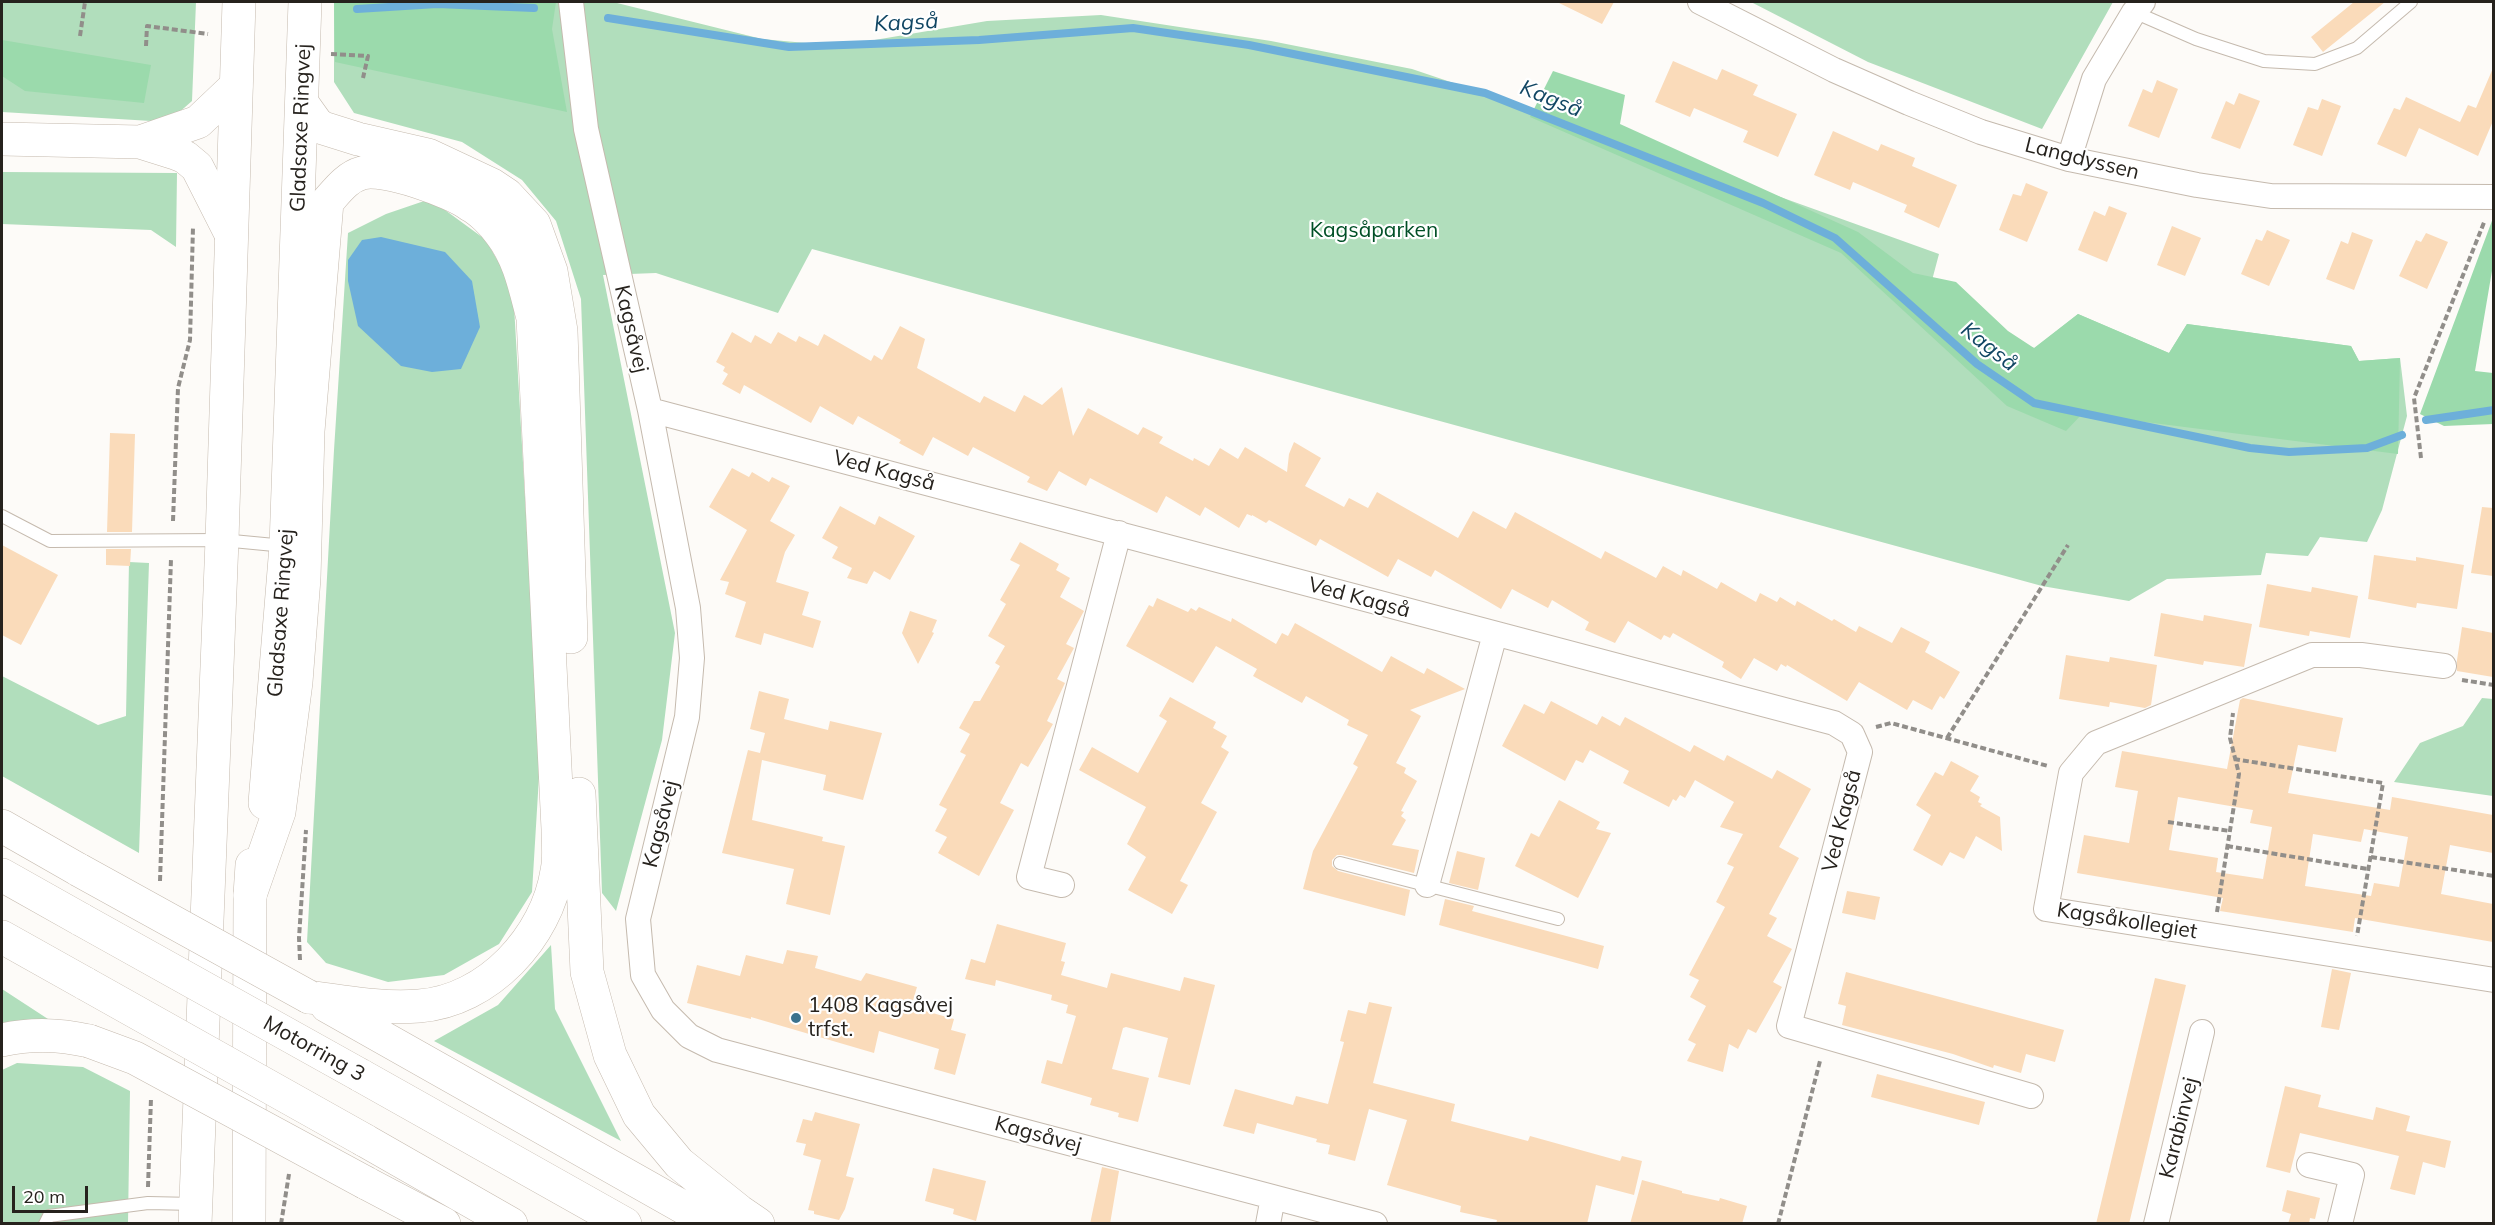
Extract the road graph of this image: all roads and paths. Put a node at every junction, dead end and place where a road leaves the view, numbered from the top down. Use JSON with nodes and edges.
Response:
{"nodes":[{"id":1,"x":85,"y":2,"type":"edge"},
{"id":2,"x":239,"y":2,"type":"edge"},
{"id":3,"x":304,"y":2,"type":"edge"},
{"id":4,"x":571,"y":2,"type":"edge"},
{"id":5,"x":1700,"y":2,"type":"edge"},
{"id":6,"x":2411,"y":2,"type":"edge"},
{"id":7,"x":2139,"y":7,"type":"edge"},
{"id":8,"x":208,"y":34,"type":"dead end"},
{"id":9,"x":80,"y":36,"type":"dead end"},
{"id":10,"x":146,"y":46,"type":"dead end"},
{"id":11,"x":329,"y":54,"type":"dead end"},
{"id":12,"x":363,"y":78,"type":"dead end"},
{"id":13,"x":236,"y":86,"type":"junction"},
{"id":14,"x":302,"y":104,"type":"junction"},
{"id":15,"x":2,"y":139,"type":"edge"},
{"id":16,"x":140,"y":142,"type":"junction"},
{"id":17,"x":2069,"y":159,"type":"junction"},
{"id":18,"x":2490,"y":207,"type":"edge"},
{"id":19,"x":193,"y":226,"type":"dead end"},
{"id":20,"x":231,"y":234,"type":"junction"},
{"id":21,"x":650,"y":410,"type":"junction"},
{"id":22,"x":2421,"y":458,"type":"dead end"},
{"id":23,"x":2,"y":516,"type":"edge"},
{"id":24,"x":1119,"y":532,"type":"junction"},
{"id":25,"x":172,"y":540,"type":"junction"},
{"id":26,"x":222,"y":540,"type":"junction"},
{"id":27,"x":2068,"y":545,"type":"dead end"},
{"id":28,"x":286,"y":546,"type":"junction"},
{"id":29,"x":1495,"y":634,"type":"junction"},
{"id":30,"x":2444,"y":666,"type":"dead end"},
{"id":31,"x":2237,"y":685,"type":"junction"},
{"id":32,"x":1852,"y":734,"type":"junction"},
{"id":33,"x":1947,"y":738,"type":"junction"},
{"id":34,"x":2234,"y":759,"type":"junction"},
{"id":35,"x":2071,"y":772,"type":"junction"},
{"id":36,"x":2168,"y":822,"type":"dead end"},
{"id":37,"x":2,"y":826,"type":"edge"},
{"id":38,"x":2230,"y":831,"type":"junction"},
{"id":39,"x":2227,"y":846,"type":"junction"},
{"id":40,"x":2371,"y":856,"type":"junction"},
{"id":41,"x":1340,"y":863,"type":"dead end"},
{"id":42,"x":2368,"y":869,"type":"junction"},
{"id":43,"x":2,"y":875,"type":"edge"},
{"id":44,"x":2493,"y":876,"type":"edge"},
{"id":45,"x":1062,"y":885,"type":"dead end"},
{"id":46,"x":1427,"y":885,"type":"junction"},
{"id":47,"x":160,"y":889,"type":"dead end"},
{"id":48,"x":250,"y":895,"type":"junction"},
{"id":49,"x":1558,"y":919,"type":"dead end"},
{"id":50,"x":2213,"y":935,"type":"junction"},
{"id":51,"x":2,"y":937,"type":"edge"},
{"id":52,"x":2354,"y":957,"type":"junction"},
{"id":53,"x":2493,"y":980,"type":"edge"},
{"id":54,"x":309,"y":997,"type":"junction"},
{"id":55,"x":2202,"y":1032,"type":"dead end"},
{"id":56,"x":1826,"y":1037,"type":"junction"},
{"id":57,"x":2,"y":1040,"type":"edge"},
{"id":58,"x":152,"y":1091,"type":"dead end"},
{"id":59,"x":2031,"y":1096,"type":"dead end"},
{"id":60,"x":2309,"y":1165,"type":"dead end"},
{"id":61,"x":1273,"y":1197,"type":"junction"},
{"id":62,"x":148,"y":1203,"type":"junction"},
{"id":63,"x":196,"y":1214,"type":"edge"},
{"id":64,"x":45,"y":1224,"type":"edge"},
{"id":65,"x":249,"y":1224,"type":"edge"},
{"id":66,"x":444,"y":1224,"type":"edge"},
{"id":67,"x":511,"y":1224,"type":"edge"},
{"id":68,"x":625,"y":1224,"type":"edge"},
{"id":69,"x":714,"y":1224,"type":"edge"},
{"id":70,"x":758,"y":1224,"type":"edge"},
{"id":71,"x":1268,"y":1224,"type":"edge"},
{"id":72,"x":1375,"y":1224,"type":"edge"},
{"id":73,"x":1778,"y":1224,"type":"edge"},
{"id":74,"x":2156,"y":1224,"type":"edge"},
{"id":75,"x":2340,"y":1224,"type":"edge"}],
"edges":[{"from":1,"to":9,"type":"path"},
{"from":2,"to":13,"type":"main road"},
{"from":3,"to":14,"type":"main road","name":"Gladsaxe Ringvej"},
{"from":4,"to":21,"type":"street","name":"Kagsåvej"},
{"from":5,"to":17,"type":"street","name":"Langdyssen"},
{"from":6,"to":7,"type":"lane"},
{"from":7,"to":17,"type":"street"},
{"from":8,"to":10,"type":"path"},
{"from":11,"to":12,"type":"path"},
{"from":13,"to":16,"type":"main road"},
{"from":13,"to":20,"type":"main road"},
{"from":14,"to":28,"type":"main road","name":"Gladsaxe Ringvej"},
{"from":14,"to":70,"type":"main road"},
{"from":15,"to":16,"type":"main road"},
{"from":16,"to":20,"type":"main road"},
{"from":17,"to":18,"type":"street","name":"Langdyssen"},
{"from":18,"to":22,"type":"path"},
{"from":19,"to":25,"type":"path"},
{"from":20,"to":26,"type":"main road"},
{"from":21,"to":24,"type":"street","name":"Ved Kagså"},
{"from":21,"to":61,"type":"street","name":"Kagsåvej"},
{"from":23,"to":25,"type":"lane"},
{"from":24,"to":29,"type":"street","name":"Ved Kagså"},
{"from":24,"to":45,"type":"street"},
{"from":25,"to":26,"type":"lane"},
{"from":25,"to":47,"type":"path"},
{"from":26,"to":28,"type":"lane"},
{"from":26,"to":63,"type":"main road"},
{"from":27,"to":33,"type":"path"},
{"from":28,"to":48,"type":"main road","name":"Gladsaxe Ringvej"},
{"from":29,"to":32,"type":"street","name":"Ved Kagså"},
{"from":29,"to":46,"type":"street"},
{"from":30,"to":31,"type":"street"},
{"from":31,"to":34,"type":"path"},
{"from":31,"to":35,"type":"street"},
{"from":32,"to":33,"type":"path"},
{"from":32,"to":56,"type":"street","name":"Ved Kagså"},
{"from":33,"to":35,"type":"path"},
{"from":34,"to":38,"type":"path"},
{"from":34,"to":40,"type":"path"},
{"from":35,"to":50,"type":"street","name":"Kagsåkollegiet"},
{"from":36,"to":38,"type":"path"},
{"from":37,"to":54,"type":"main road","bridge":true},
{"from":38,"to":39,"type":"path"},
{"from":39,"to":42,"type":"path"},
{"from":39,"to":50,"type":"path"},
{"from":40,"to":42,"type":"path"},
{"from":40,"to":44,"type":"path"},
{"from":41,"to":46,"type":"lane"},
{"from":42,"to":52,"type":"path"},
{"from":43,"to":68,"type":"main road","name":"Motorring 3","bridge":true},
{"from":46,"to":49,"type":"lane"},
{"from":48,"to":54,"type":"main road"},
{"from":48,"to":65,"type":"main road","name":"Gladsaxe Ringvej"},
{"from":50,"to":52,"type":"street","name":"Kagsåkollegiet"},
{"from":51,"to":67,"type":"main road","bridge":true},
{"from":52,"to":53,"type":"street","name":"Kagsåkollegiet"},
{"from":54,"to":69,"type":"main road"},
{"from":55,"to":74,"type":"street","name":"Karabinvej"},
{"from":56,"to":59,"type":"street","name":"Ved Kagså"},
{"from":56,"to":73,"type":"path"},
{"from":57,"to":66,"type":"main road","bridge":true},
{"from":58,"to":62,"type":"path"},
{"from":60,"to":75,"type":"street"},
{"from":61,"to":71,"type":"street"},
{"from":61,"to":72,"type":"street","name":"Kagsåvej"},
{"from":62,"to":63,"type":"lane"},
{"from":62,"to":64,"type":"lane"}]}
